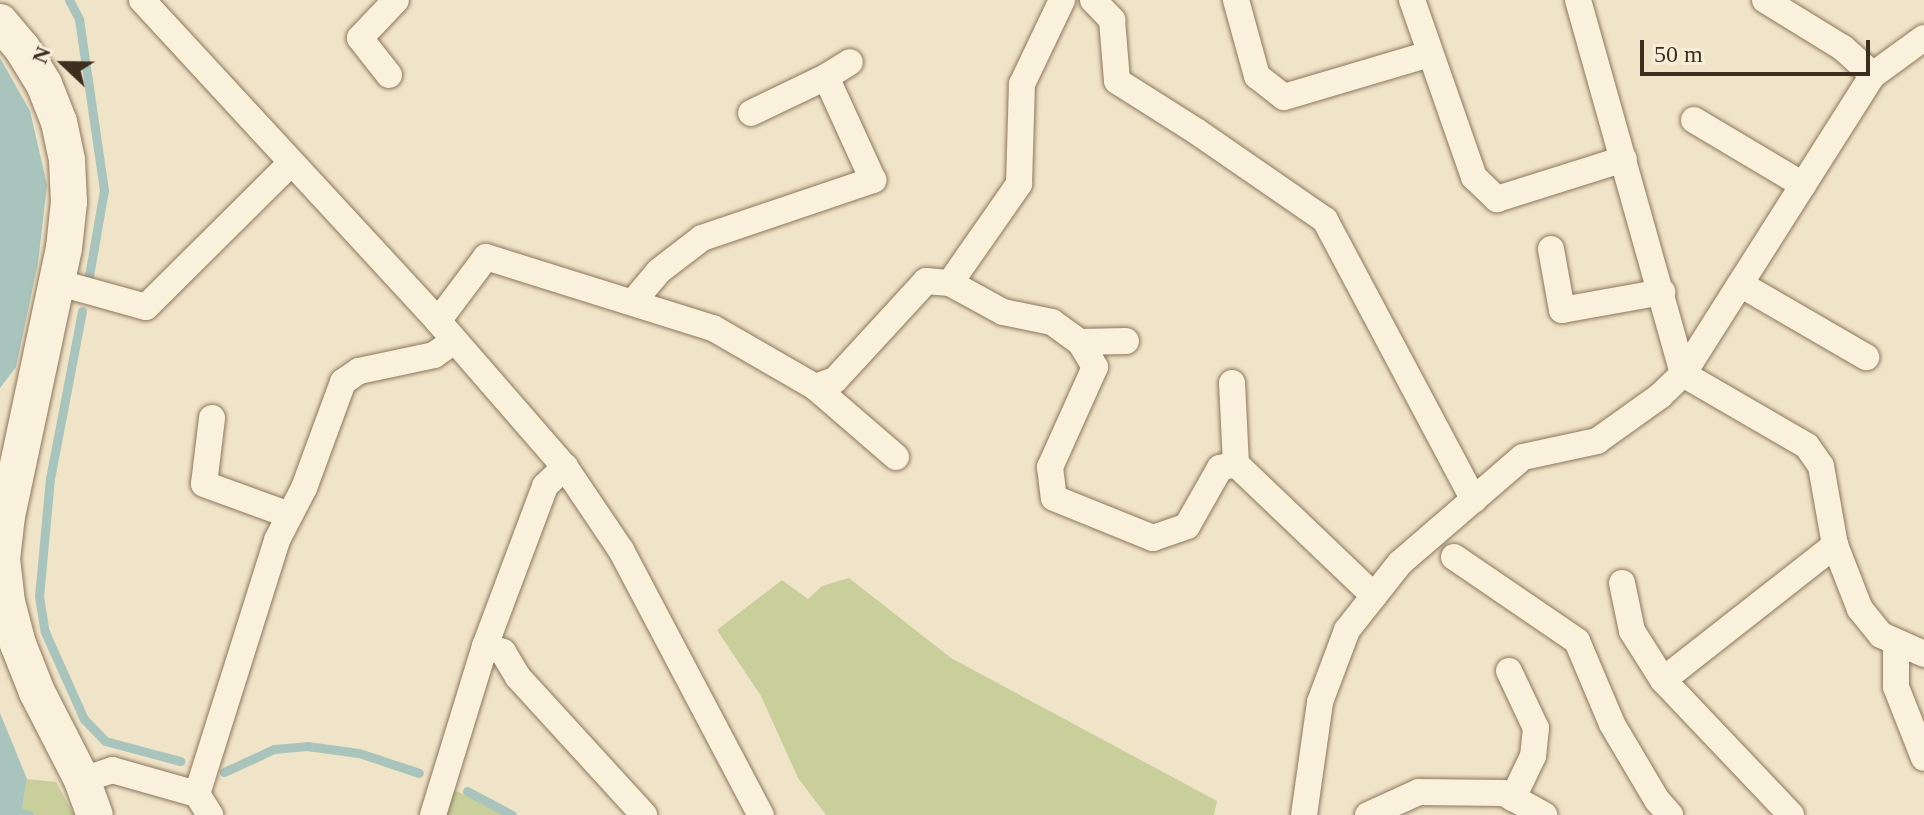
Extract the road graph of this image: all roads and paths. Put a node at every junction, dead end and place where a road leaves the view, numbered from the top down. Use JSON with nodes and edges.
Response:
{"nodes":[{"id":1,"x":396,"y":0,"type":"edge"},
{"id":2,"x":1062,"y":0,"type":"edge"},
{"id":3,"x":1093,"y":0,"type":"edge"},
{"id":4,"x":1236,"y":0,"type":"edge"},
{"id":5,"x":1412,"y":0,"type":"edge"},
{"id":6,"x":1578,"y":0,"type":"edge"},
{"id":7,"x":1765,"y":0,"type":"edge"},
{"id":8,"x":155,"y":5,"type":"edge"},
{"id":9,"x":0,"y":22,"type":"edge"},
{"id":10,"x":1924,"y":38,"type":"edge"},
{"id":11,"x":1429,"y":54,"type":"junction"},
{"id":12,"x":850,"y":62,"type":"dead end"},
{"id":13,"x":389,"y":75,"type":"dead end"},
{"id":14,"x":1873,"y":75,"type":"junction"},
{"id":15,"x":826,"y":77,"type":"junction"},
{"id":16,"x":751,"y":113,"type":"dead end"},
{"id":17,"x":1694,"y":120,"type":"dead end"},
{"id":18,"x":1624,"y":159,"type":"junction"},
{"id":19,"x":291,"y":163,"type":"junction"},
{"id":20,"x":1803,"y":185,"type":"junction"},
{"id":21,"x":1551,"y":249,"type":"dead end"},
{"id":22,"x":56,"y":282,"type":"junction"},
{"id":23,"x":950,"y":283,"type":"junction"},
{"id":24,"x":1740,"y":284,"type":"junction"},
{"id":25,"x":1662,"y":292,"type":"junction"},
{"id":26,"x":633,"y":302,"type":"junction"},
{"id":27,"x":1673,"y":329,"type":"junction"},
{"id":28,"x":1712,"y":329,"type":"junction"},
{"id":29,"x":446,"y":331,"type":"junction"},
{"id":30,"x":1126,"y":341,"type":"dead end"},
{"id":31,"x":1080,"y":342,"type":"junction"},
{"id":32,"x":1866,"y":357,"type":"dead end"},
{"id":33,"x":1683,"y":374,"type":"junction"},
{"id":34,"x":1232,"y":383,"type":"dead end"},
{"id":35,"x":815,"y":387,"type":"junction"},
{"id":36,"x":212,"y":418,"type":"dead end"},
{"id":37,"x":896,"y":457,"type":"dead end"},
{"id":38,"x":1236,"y":464,"type":"junction"},
{"id":39,"x":565,"y":467,"type":"junction"},
{"id":40,"x":1474,"y":500,"type":"junction"},
{"id":41,"x":289,"y":515,"type":"junction"},
{"id":42,"x":1835,"y":545,"type":"junction"},
{"id":43,"x":1454,"y":557,"type":"dead end"},
{"id":44,"x":1622,"y":583,"type":"dead end"},
{"id":45,"x":1374,"y":596,"type":"junction"},
{"id":46,"x":1896,"y":643,"type":"junction"},
{"id":47,"x":485,"y":646,"type":"junction"},
{"id":48,"x":1924,"y":654,"type":"edge"},
{"id":49,"x":1509,"y":671,"type":"dead end"},
{"id":50,"x":1663,"y":680,"type":"junction"},
{"id":51,"x":1924,"y":758,"type":"edge"},
{"id":52,"x":82,"y":780,"type":"junction"},
{"id":53,"x":1513,"y":798,"type":"junction"},
{"id":54,"x":203,"y":805,"type":"edge"},
{"id":55,"x":95,"y":815,"type":"edge"},
{"id":56,"x":433,"y":815,"type":"edge"},
{"id":57,"x":644,"y":815,"type":"edge"},
{"id":58,"x":761,"y":815,"type":"edge"},
{"id":59,"x":1304,"y":815,"type":"edge"},
{"id":60,"x":1368,"y":815,"type":"edge"},
{"id":61,"x":1544,"y":815,"type":"edge"},
{"id":62,"x":1670,"y":815,"type":"edge"},
{"id":63,"x":1791,"y":815,"type":"edge"}],
"edges":[{"from":1,"to":13,"type":"street"},
{"from":2,"to":23,"type":"street"},
{"from":3,"to":40,"type":"street"},
{"from":4,"to":11,"type":"street"},
{"from":5,"to":11,"type":"street"},
{"from":6,"to":18,"type":"street"},
{"from":7,"to":14,"type":"street"},
{"from":8,"to":19,"type":"street"},
{"from":9,"to":22,"type":"street"},
{"from":10,"to":14,"type":"street"},
{"from":11,"to":18,"type":"street"},
{"from":12,"to":15,"type":"street"},
{"from":14,"to":20,"type":"street"},
{"from":15,"to":16,"type":"street"},
{"from":15,"to":26,"type":"street"},
{"from":17,"to":20,"type":"street"},
{"from":18,"to":25,"type":"street"},
{"from":19,"to":22,"type":"street"},
{"from":19,"to":29,"type":"street"},
{"from":20,"to":24,"type":"street"},
{"from":21,"to":25,"type":"street"},
{"from":22,"to":52,"type":"street"},
{"from":23,"to":31,"type":"street"},
{"from":23,"to":35,"type":"street"},
{"from":24,"to":28,"type":"street"},
{"from":24,"to":32,"type":"street"},
{"from":25,"to":27,"type":"street"},
{"from":26,"to":29,"type":"street"},
{"from":26,"to":35,"type":"street"},
{"from":27,"to":28,"type":"street"},
{"from":27,"to":33,"type":"street"},
{"from":28,"to":33,"type":"street"},
{"from":29,"to":39,"type":"street"},
{"from":29,"to":41,"type":"street"},
{"from":30,"to":31,"type":"street"},
{"from":31,"to":38,"type":"street"},
{"from":33,"to":40,"type":"street"},
{"from":33,"to":42,"type":"street"},
{"from":34,"to":38,"type":"street"},
{"from":35,"to":37,"type":"street"},
{"from":36,"to":41,"type":"street"},
{"from":38,"to":45,"type":"street"},
{"from":39,"to":47,"type":"street"},
{"from":39,"to":58,"type":"street"},
{"from":40,"to":45,"type":"street"},
{"from":41,"to":54,"type":"street"},
{"from":42,"to":46,"type":"street"},
{"from":42,"to":50,"type":"street"},
{"from":43,"to":62,"type":"street"},
{"from":44,"to":50,"type":"street"},
{"from":45,"to":59,"type":"street"},
{"from":46,"to":48,"type":"street"},
{"from":46,"to":51,"type":"street"},
{"from":47,"to":56,"type":"street"},
{"from":47,"to":57,"type":"street"},
{"from":49,"to":53,"type":"street"},
{"from":50,"to":63,"type":"street"},
{"from":52,"to":54,"type":"street"},
{"from":52,"to":55,"type":"street"},
{"from":53,"to":60,"type":"street"},
{"from":53,"to":61,"type":"street"}]}
